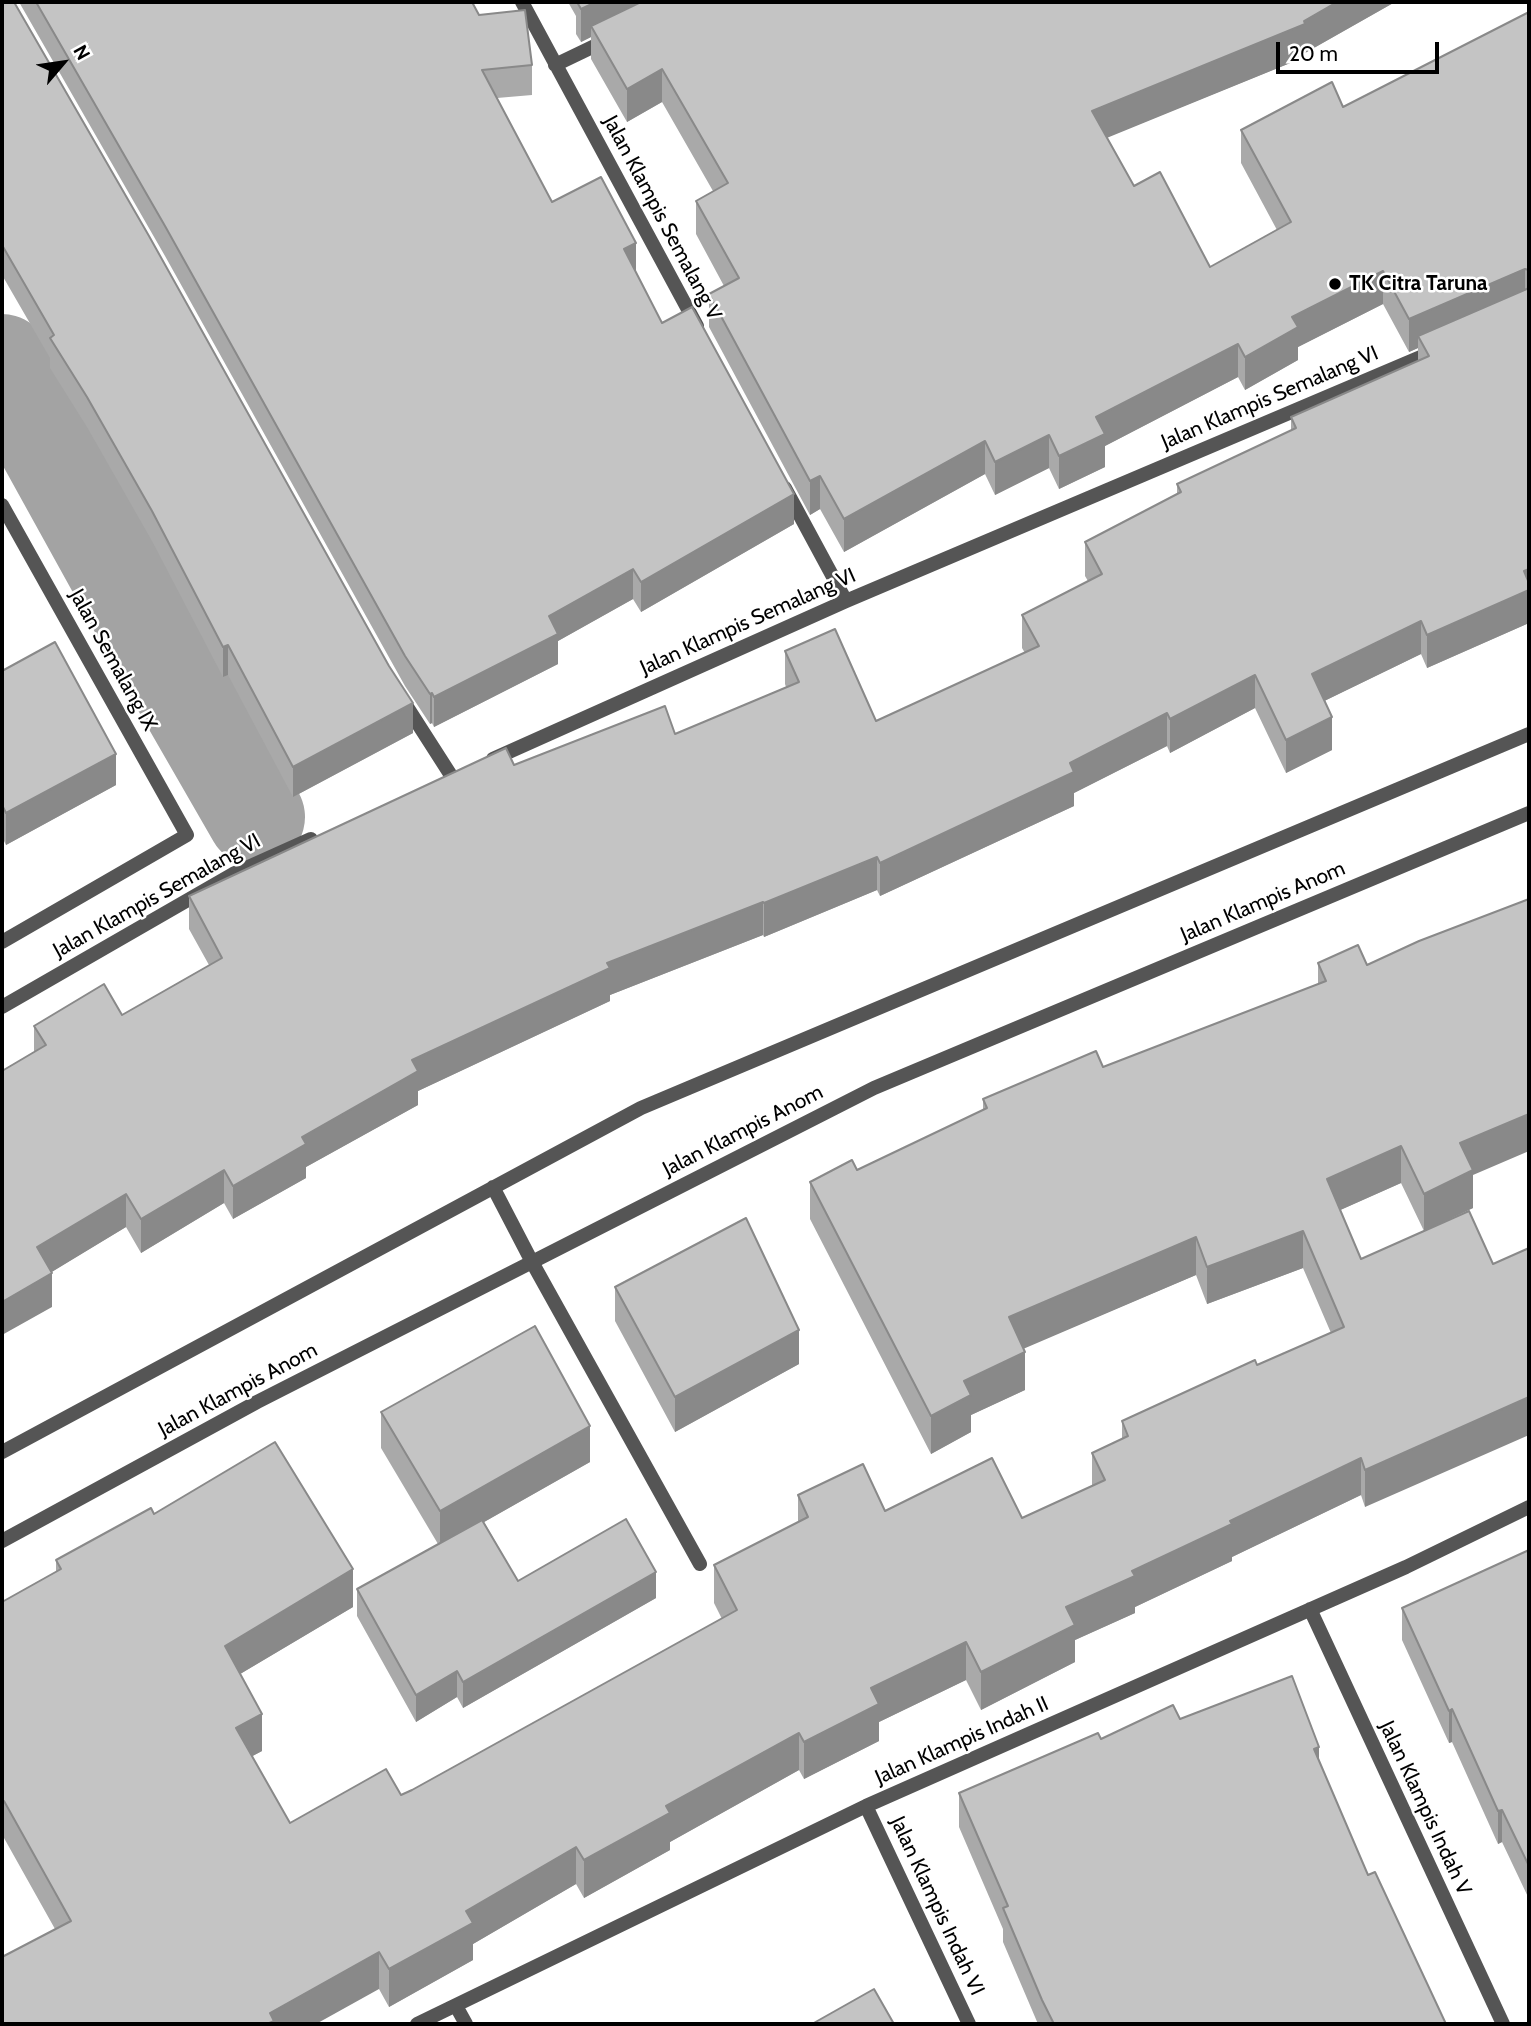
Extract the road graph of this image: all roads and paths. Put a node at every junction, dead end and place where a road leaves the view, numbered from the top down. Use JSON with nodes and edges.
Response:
{"nodes":[{"id":1,"x":522,"y":2,"type":"edge"},
{"id":2,"x":615,"y":36,"type":"edge"},
{"id":3,"x":555,"y":65,"type":"junction"},
{"id":4,"x":701,"y":333,"type":"edge"},
{"id":5,"x":1452,"y":344,"type":"edge"},
{"id":6,"x":780,"y":479,"type":"edge"},
{"id":7,"x":2,"y":505,"type":"edge"},
{"id":8,"x":846,"y":601,"type":"junction"},
{"id":9,"x":397,"y":691,"type":"edge"},
{"id":10,"x":1529,"y":734,"type":"edge"},
{"id":11,"x":1529,"y":813,"type":"edge"},
{"id":12,"x":331,"y":831,"type":"edge"},
{"id":13,"x":2,"y":942,"type":"edge"},
{"id":14,"x":2,"y":1007,"type":"edge"},
{"id":15,"x":493,"y":1186,"type":"junction"},
{"id":16,"x":532,"y":1262,"type":"junction"},
{"id":17,"x":2,"y":1452,"type":"edge"},
{"id":18,"x":1529,"y":1507,"type":"edge"},
{"id":19,"x":2,"y":1541,"type":"edge"},
{"id":20,"x":700,"y":1564,"type":"dead end"},
{"id":21,"x":1310,"y":1609,"type":"junction"},
{"id":22,"x":866,"y":1806,"type":"junction"},
{"id":23,"x":456,"y":2006,"type":"junction"},
{"id":24,"x":417,"y":2024,"type":"edge"},
{"id":25,"x":467,"y":2024,"type":"edge"},
{"id":26,"x":970,"y":2024,"type":"edge"},
{"id":27,"x":1503,"y":2024,"type":"edge"}],
"edges":[{"from":1,"to":3,"type":"street","name":"Jalan Klampis Semalang V"},
{"from":2,"to":3,"type":"street"},
{"from":3,"to":4,"type":"street","name":"Jalan Klampis Semalang V"},
{"from":5,"to":8,"type":"street","name":"Jalan Klampis Semalang VI"},
{"from":6,"to":8,"type":"street"},
{"from":7,"to":13,"type":"street","name":"Jalan Semalang IX"},
{"from":8,"to":9,"type":"street","name":"Jalan Klampis Semalang VI"},
{"from":10,"to":15,"type":"street"},
{"from":11,"to":16,"type":"street","name":"Jalan Klampis Anom"},
{"from":12,"to":14,"type":"street","name":"Jalan Klampis Semalang VI"},
{"from":15,"to":16,"type":"street"},
{"from":15,"to":17,"type":"street"},
{"from":16,"to":19,"type":"street","name":"Jalan Klampis Anom"},
{"from":16,"to":20,"type":"street"},
{"from":18,"to":21,"type":"street","name":"Jalan Klampis Indah II"},
{"from":21,"to":22,"type":"street","name":"Jalan Klampis Indah II"},
{"from":21,"to":27,"type":"street","name":"Jalan Klampis Indah V"},
{"from":22,"to":23,"type":"street","name":"Jalan Klampis Indah II"},
{"from":22,"to":26,"type":"street","name":"Jalan Klampis Indah VI"},
{"from":23,"to":24,"type":"street","name":"Jalan Klampis Indah II"},
{"from":23,"to":25,"type":"street"}]}
